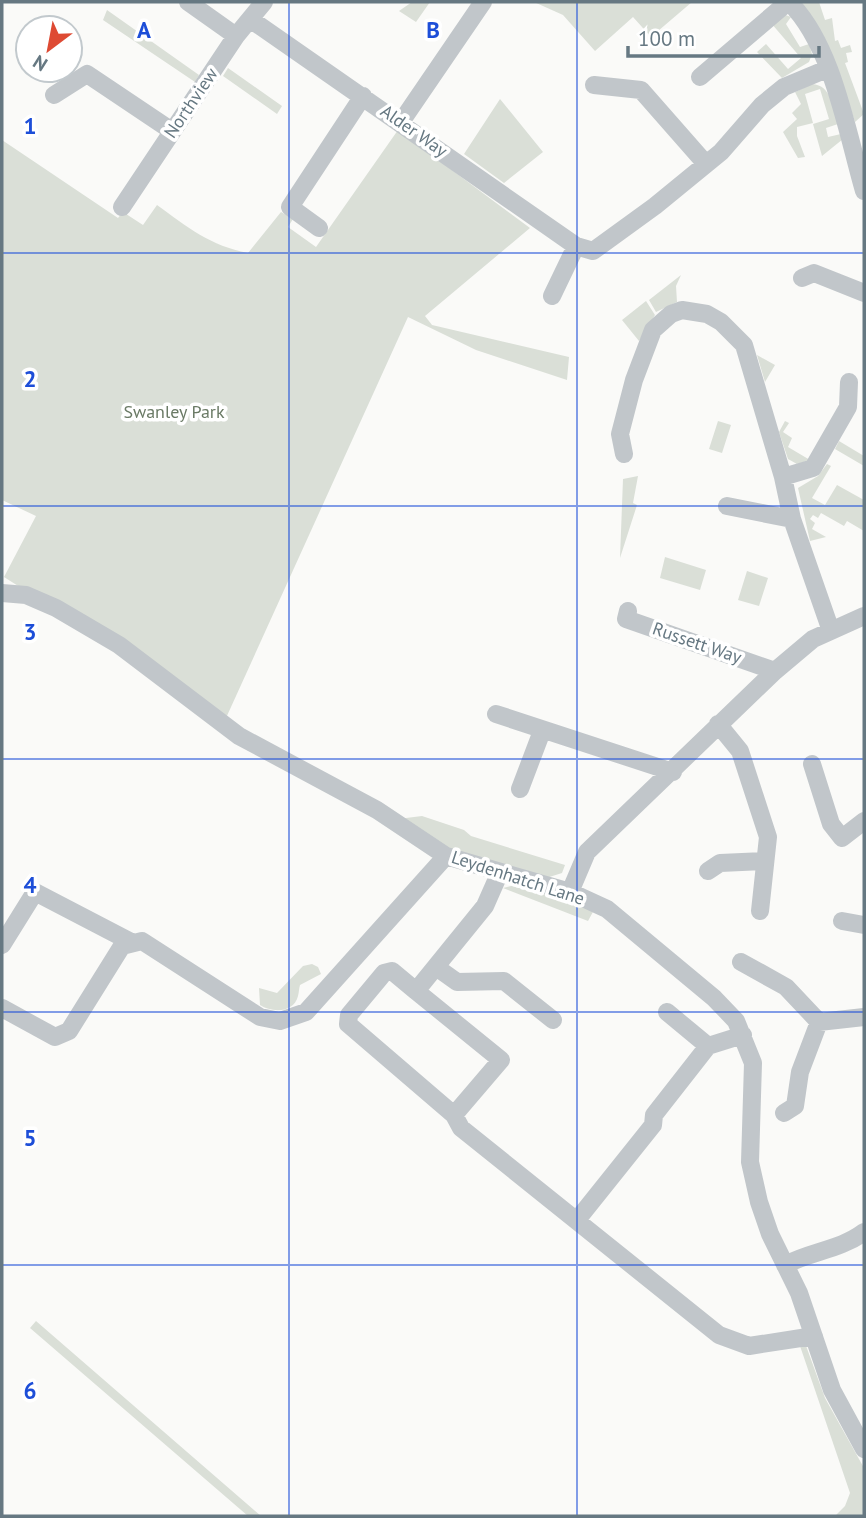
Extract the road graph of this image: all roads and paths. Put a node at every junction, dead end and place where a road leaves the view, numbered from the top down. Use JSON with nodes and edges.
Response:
{"nodes":[{"id":1,"x":188,"y":2,"type":"edge"},
{"id":2,"x":264,"y":2,"type":"edge"},
{"id":3,"x":482,"y":2,"type":"edge"},
{"id":4,"x":788,"y":2,"type":"edge"},
{"id":5,"x":250,"y":19,"type":"junction"},
{"id":6,"x":236,"y":36,"type":"junction"},
{"id":7,"x":827,"y":69,"type":"junction"},
{"id":8,"x":700,"y":77,"type":"dead end"},
{"id":9,"x":594,"y":85,"type":"dead end"},
{"id":10,"x":54,"y":95,"type":"dead end"},
{"id":11,"x":363,"y":96,"type":"junction"},
{"id":12,"x":401,"y":122,"type":"junction"},
{"id":13,"x":172,"y":131,"type":"junction"},
{"id":14,"x":860,"y":158,"type":"edge"},
{"id":15,"x":706,"y":164,"type":"junction"},
{"id":16,"x":864,"y":191,"type":"edge"},
{"id":17,"x":122,"y":207,"type":"dead end"},
{"id":18,"x":319,"y":228,"type":"dead end"},
{"id":19,"x":576,"y":246,"type":"junction"},
{"id":20,"x":802,"y":278,"type":"dead end"},
{"id":21,"x":864,"y":293,"type":"edge"},
{"id":22,"x":552,"y":296,"type":"dead end"},
{"id":23,"x":849,"y":382,"type":"dead end"},
{"id":24,"x":624,"y":454,"type":"dead end"},
{"id":25,"x":783,"y":477,"type":"junction"},
{"id":26,"x":727,"y":506,"type":"dead end"},
{"id":27,"x":792,"y":519,"type":"junction"},
{"id":28,"x":2,"y":593,"type":"edge"},
{"id":29,"x":628,"y":611,"type":"dead end"},
{"id":30,"x":864,"y":616,"type":"edge"},
{"id":31,"x":831,"y":631,"type":"junction"},
{"id":32,"x":775,"y":671,"type":"junction"},
{"id":33,"x":496,"y":714,"type":"dead end"},
{"id":34,"x":718,"y":724,"type":"junction"},
{"id":35,"x":542,"y":732,"type":"junction"},
{"id":36,"x":812,"y":764,"type":"dead end"},
{"id":37,"x":673,"y":772,"type":"junction"},
{"id":38,"x":520,"y":789,"type":"dead end"},
{"id":39,"x":864,"y":821,"type":"edge"},
{"id":40,"x":446,"y":856,"type":"junction"},
{"id":41,"x":765,"y":861,"type":"junction"},
{"id":42,"x":708,"y":871,"type":"dead end"},
{"id":43,"x":500,"y":872,"type":"junction"},
{"id":44,"x":570,"y":892,"type":"junction"},
{"id":45,"x":760,"y":911,"type":"dead end"},
{"id":46,"x":842,"y":921,"type":"dead end"},
{"id":47,"x":864,"y":925,"type":"edge"},
{"id":48,"x":133,"y":943,"type":"junction"},
{"id":49,"x":2,"y":945,"type":"edge"},
{"id":50,"x":741,"y":962,"type":"dead end"},
{"id":51,"x":436,"y":967,"type":"junction"},
{"id":52,"x":416,"y":991,"type":"junction"},
{"id":53,"x":2,"y":1008,"type":"edge"},
{"id":54,"x":667,"y":1012,"type":"dead end"},
{"id":55,"x":864,"y":1017,"type":"edge"},
{"id":56,"x":553,"y":1020,"type":"dead end"},
{"id":57,"x":819,"y":1022,"type":"junction"},
{"id":58,"x":743,"y":1035,"type":"junction"},
{"id":59,"x":708,"y":1046,"type":"junction"},
{"id":60,"x":796,"y":1111,"type":"dead end"},
{"id":61,"x":454,"y":1115,"type":"junction"},
{"id":62,"x":577,"y":1220,"type":"junction"},
{"id":63,"x":861,"y":1240,"type":"edge"},
{"id":64,"x":785,"y":1265,"type":"junction"},
{"id":65,"x":814,"y":1335,"type":"junction"},
{"id":66,"x":864,"y":1449,"type":"edge"}],
"edges":[{"from":1,"to":6,"type":"street"},
{"from":2,"to":5,"type":"street","name":"Northview"},
{"from":3,"to":12,"type":"street"},
{"from":4,"to":7,"type":"street"},
{"from":4,"to":8,"type":"street"},
{"from":5,"to":6,"type":"street","name":"Northview"},
{"from":5,"to":11,"type":"street","name":"Alder Way"},
{"from":6,"to":13,"type":"street","name":"Northview"},
{"from":7,"to":14,"type":"street"},
{"from":7,"to":15,"type":"street"},
{"from":9,"to":15,"type":"street"},
{"from":10,"to":13,"type":"street"},
{"from":11,"to":12,"type":"street","name":"Alder Way"},
{"from":11,"to":18,"type":"street"},
{"from":12,"to":19,"type":"street","name":"Alder Way"},
{"from":13,"to":17,"type":"street","name":"Northview"},
{"from":14,"to":16,"type":"street"},
{"from":15,"to":19,"type":"street"},
{"from":19,"to":22,"type":"street"},
{"from":20,"to":21,"type":"street"},
{"from":23,"to":25,"type":"street"},
{"from":24,"to":25,"type":"street"},
{"from":25,"to":27,"type":"street"},
{"from":26,"to":27,"type":"street"},
{"from":27,"to":31,"type":"street"},
{"from":28,"to":40,"type":"street","name":"Leydenhatch Lane"},
{"from":29,"to":32,"type":"street","name":"Russett Way"},
{"from":30,"to":31,"type":"street"},
{"from":31,"to":32,"type":"street"},
{"from":32,"to":34,"type":"street"},
{"from":33,"to":35,"type":"street"},
{"from":34,"to":37,"type":"street"},
{"from":34,"to":41,"type":"street"},
{"from":35,"to":37,"type":"street"},
{"from":35,"to":38,"type":"street"},
{"from":36,"to":39,"type":"street"},
{"from":37,"to":44,"type":"street"},
{"from":40,"to":43,"type":"street","name":"Leydenhatch Lane"},
{"from":40,"to":48,"type":"street"},
{"from":41,"to":42,"type":"street"},
{"from":41,"to":45,"type":"street"},
{"from":43,"to":44,"type":"street","name":"Leydenhatch Lane"},
{"from":43,"to":51,"type":"street"},
{"from":44,"to":58,"type":"street","name":"Leydenhatch Lane"},
{"from":46,"to":47,"type":"street"},
{"from":48,"to":49,"type":"street"},
{"from":48,"to":53,"type":"street"},
{"from":50,"to":57,"type":"street"},
{"from":51,"to":52,"type":"street"},
{"from":51,"to":56,"type":"street"},
{"from":52,"to":61,"type":"street"},
{"from":52,"to":61,"type":"street"},
{"from":54,"to":59,"type":"street"},
{"from":55,"to":57,"type":"street"},
{"from":57,"to":60,"type":"street"},
{"from":58,"to":59,"type":"street"},
{"from":58,"to":64,"type":"street","name":"Leydenhatch Lane"},
{"from":59,"to":62,"type":"street"},
{"from":61,"to":62,"type":"street"},
{"from":62,"to":65,"type":"street"},
{"from":63,"to":64,"type":"street"},
{"from":64,"to":65,"type":"street","name":"Leydenhatch Lane"},
{"from":65,"to":66,"type":"street","name":"Leydenhatch Lane"}]}
